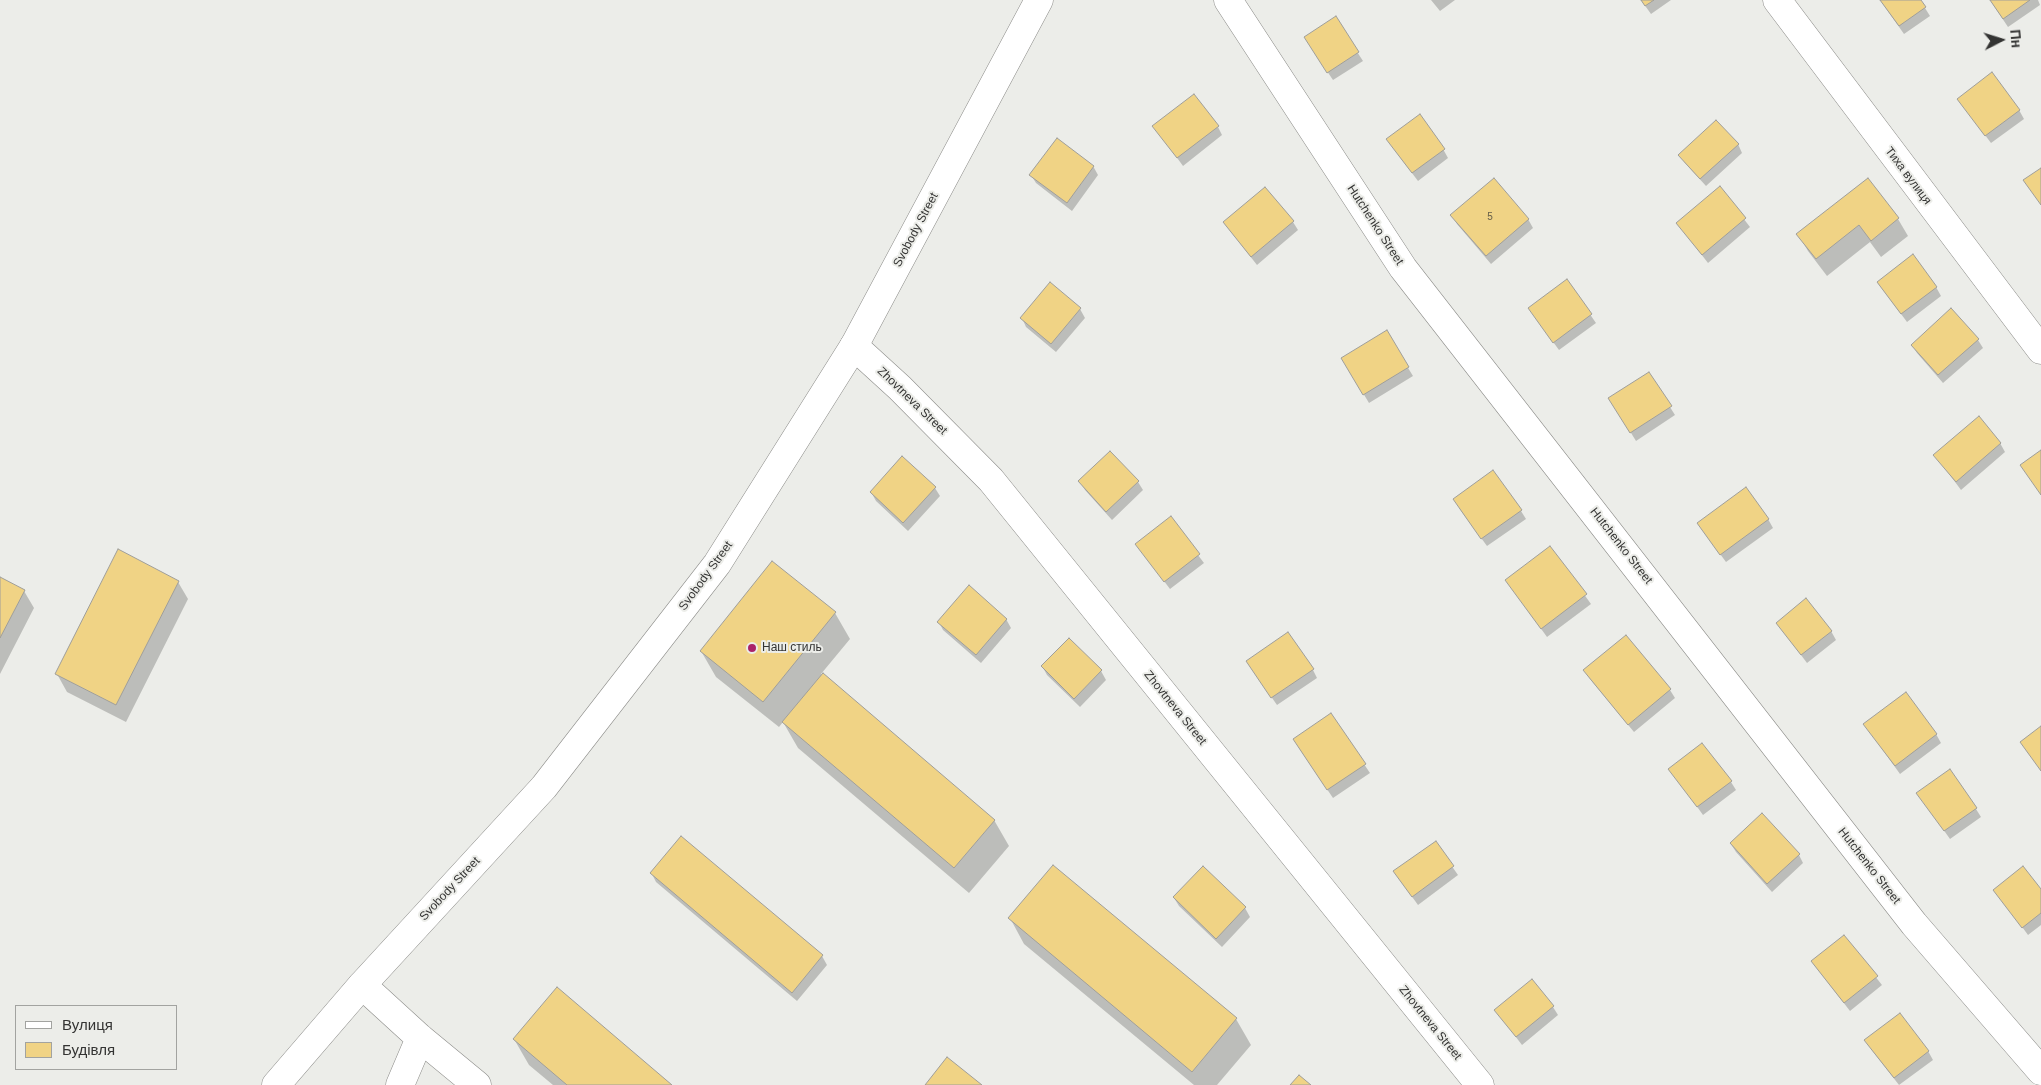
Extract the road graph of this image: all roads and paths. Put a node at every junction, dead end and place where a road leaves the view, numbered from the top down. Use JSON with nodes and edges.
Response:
{"nodes":[{"id":1,"x":1039,"y":0,"type":"edge"},
{"id":2,"x":1228,"y":0,"type":"edge"},
{"id":3,"x":1777,"y":0,"type":"edge"},
{"id":4,"x":854,"y":346,"type":"junction"},
{"id":5,"x":2041,"y":350,"type":"edge"},
{"id":6,"x":362,"y":985,"type":"junction"},
{"id":7,"x":420,"y":1038,"type":"junction"},
{"id":8,"x":2041,"y":1072,"type":"edge"},
{"id":9,"x":276,"y":1085,"type":"edge"},
{"id":10,"x":400,"y":1085,"type":"edge"},
{"id":11,"x":477,"y":1085,"type":"edge"},
{"id":12,"x":1480,"y":1085,"type":"edge"}],
"edges":[{"from":1,"to":4,"type":"street","name":"Svobody Street"},
{"from":2,"to":8,"type":"street","name":"Hutchenko Street"},
{"from":3,"to":5,"type":"street","name":"Тиха вулиця"},
{"from":4,"to":6,"type":"street","name":"Svobody Street"},
{"from":4,"to":12,"type":"street","name":"Zhovtneva Street"},
{"from":6,"to":7,"type":"street"},
{"from":6,"to":9,"type":"street","name":"Svobody Street"},
{"from":7,"to":10,"type":"street"},
{"from":7,"to":11,"type":"street"}]}
